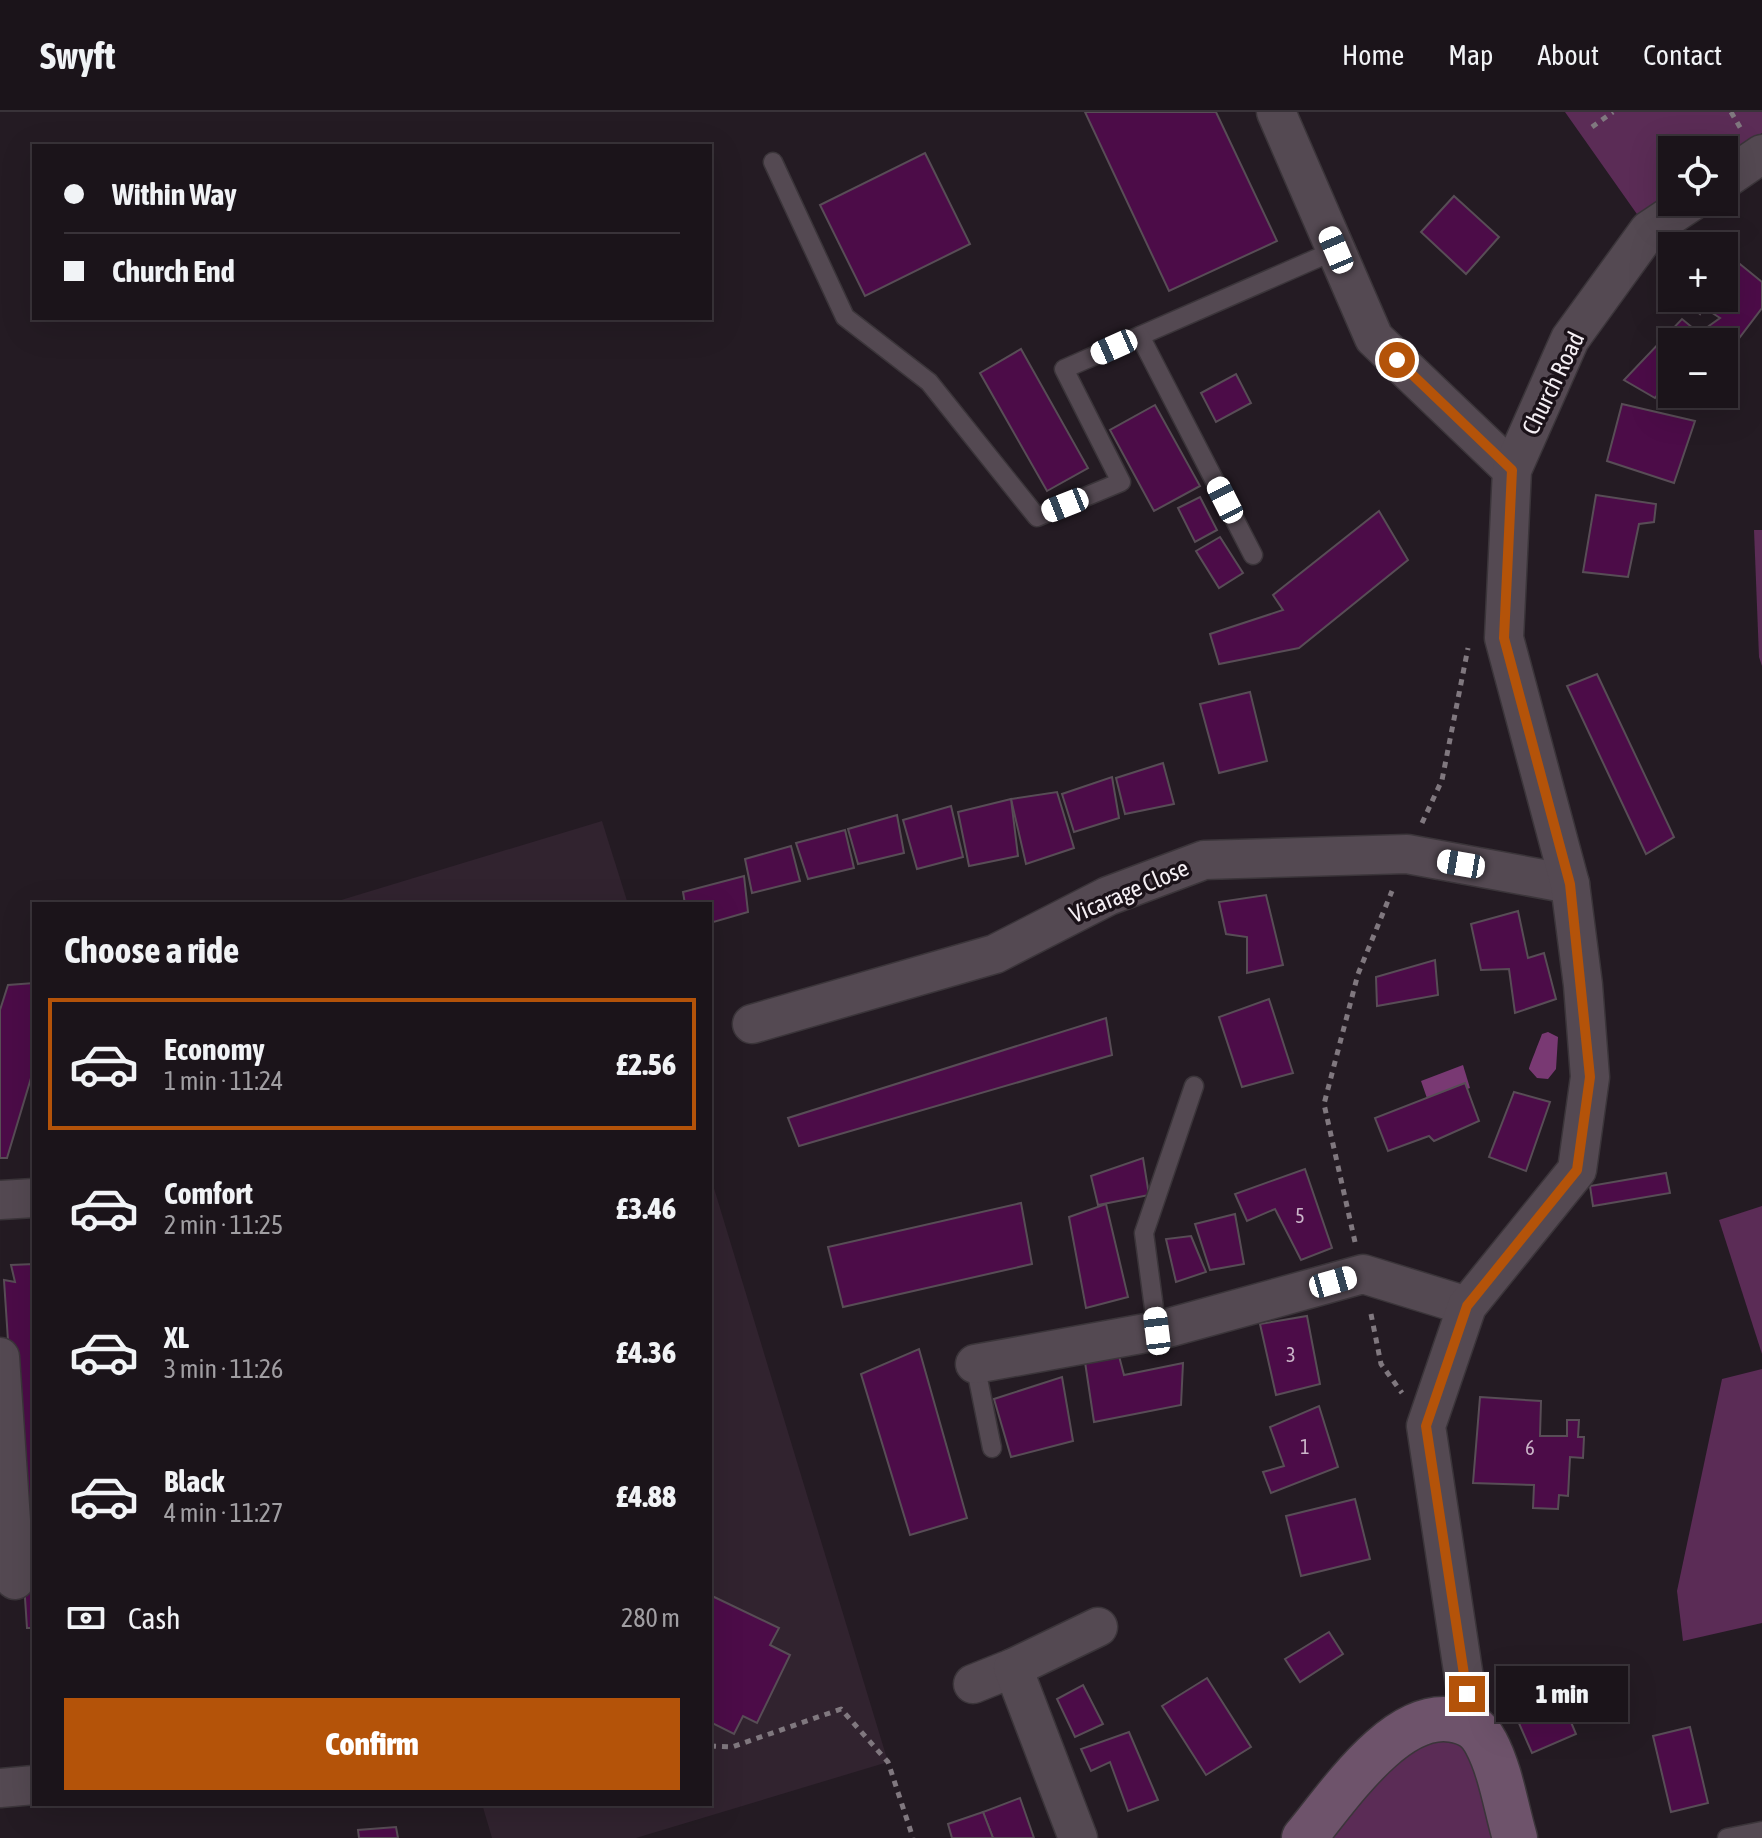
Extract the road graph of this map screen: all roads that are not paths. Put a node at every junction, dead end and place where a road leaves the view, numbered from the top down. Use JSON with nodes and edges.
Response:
{"nodes":[{"id":1,"x":1276,"y":112,"type":"edge"},
{"id":2,"x":1752,"y":142,"type":"edge"},
{"id":3,"x":1738,"y":161,"type":"edge"},
{"id":4,"x":773,"y":162,"type":"dead end"},
{"id":5,"x":1670,"y":216,"type":"edge"},
{"id":6,"x":1336,"y":250,"type":"junction"},
{"id":7,"x":1140,"y":336,"type":"junction"},
{"id":8,"x":1512,"y":470,"type":"junction"},
{"id":9,"x":1253,"y":555,"type":"dead end"},
{"id":10,"x":1570,"y":884,"type":"junction"},
{"id":11,"x":752,"y":1024,"type":"dead end"},
{"id":12,"x":1194,"y":1086,"type":"dead end"},
{"id":13,"x":32,"y":1198,"type":"edge"},
{"id":14,"x":0,"y":1200,"type":"edge"},
{"id":15,"x":1467,"y":1306,"type":"junction"},
{"id":16,"x":1157,"y":1331,"type":"junction"},
{"id":17,"x":0,"y":1357,"type":"edge"},
{"id":18,"x":975,"y":1364,"type":"joint"},
{"id":19,"x":992,"y":1448,"type":"dead end"},
{"id":20,"x":15,"y":1580,"type":"dead end"},
{"id":21,"x":1098,"y":1627,"type":"dead end"},
{"id":22,"x":1013,"y":1668,"type":"junction"},
{"id":23,"x":973,"y":1684,"type":"dead end"},
{"id":24,"x":1471,"y":1724,"type":"junction"},
{"id":25,"x":32,"y":1785,"type":"edge"},
{"id":26,"x":0,"y":1788,"type":"edge"},
{"id":27,"x":1762,"y":1831,"type":"edge"},
{"id":28,"x":1078,"y":1838,"type":"edge"},
{"id":29,"x":1304,"y":1838,"type":"edge"},
{"id":30,"x":1515,"y":1838,"type":"edge"},
{"id":31,"x":1727,"y":1838,"type":"edge"}],
"edges":[{"from":1,"to":6,"type":"street"},
{"from":2,"to":3,"type":"street"},
{"from":4,"to":7,"type":"lane"},
{"from":5,"to":8,"type":"street","name":"Church Road"},
{"from":6,"to":7,"type":"lane"},
{"from":6,"to":8,"type":"street"},
{"from":7,"to":9,"type":"lane"},
{"from":8,"to":10,"type":"street","name":"Church Road"},
{"from":10,"to":11,"type":"street","name":"Vicarage Close"},
{"from":10,"to":15,"type":"street","name":"Church Road"},
{"from":12,"to":16,"type":"lane"},
{"from":13,"to":14,"type":"street"},
{"from":15,"to":16,"type":"street"},
{"from":15,"to":24,"type":"street"},
{"from":16,"to":18,"type":"street"},
{"from":17,"to":20,"type":"street"},
{"from":18,"to":19,"type":"lane"},
{"from":21,"to":22,"type":"street"},
{"from":22,"to":23,"type":"street"},
{"from":22,"to":28,"type":"street"},
{"from":24,"to":29,"type":"street"},
{"from":24,"to":30,"type":"street"},
{"from":25,"to":26,"type":"street"},
{"from":27,"to":31,"type":"lane"}]}
